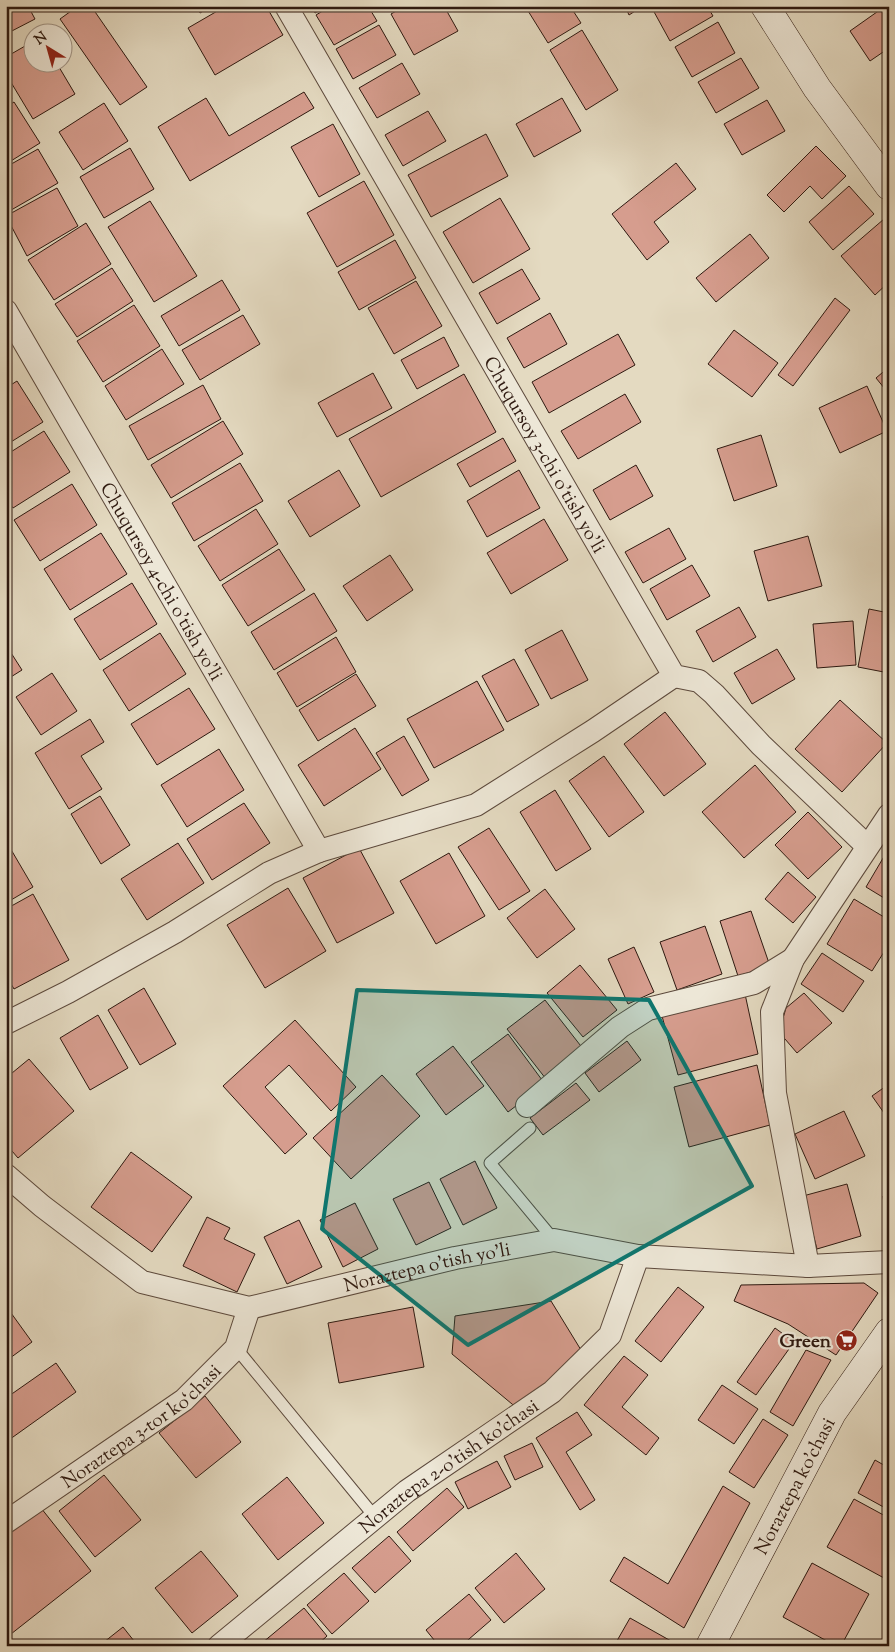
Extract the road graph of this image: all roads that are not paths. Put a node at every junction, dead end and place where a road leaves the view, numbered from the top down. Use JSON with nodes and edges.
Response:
{"nodes":[{"id":1,"x":286,"y":6,"type":"edge"},
{"id":2,"x":765,"y":6,"type":"edge"},
{"id":3,"x":889,"y":186,"type":"edge"},
{"id":4,"x":6,"y":311,"type":"edge"},
{"id":5,"x":674,"y":676,"type":"junction"},
{"id":6,"x":889,"y":815,"type":"edge"},
{"id":7,"x":867,"y":846,"type":"junction"},
{"id":8,"x":319,"y":851,"type":"junction"},
{"id":9,"x":793,"y":959,"type":"junction"},
{"id":10,"x":7,"y":1019,"type":"edge"},
{"id":11,"x":529,"y":1117,"type":"joint"},
{"id":12,"x":6,"y":1175,"type":"edge"},
{"id":13,"x":554,"y":1240,"type":"junction"},
{"id":14,"x":638,"y":1256,"type":"junction"},
{"id":15,"x":889,"y":1262,"type":"edge"},
{"id":16,"x":808,"y":1266,"type":"junction"},
{"id":17,"x":249,"y":1308,"type":"junction"},
{"id":18,"x":889,"y":1332,"type":"edge"},
{"id":19,"x":236,"y":1348,"type":"junction"},
{"id":20,"x":375,"y":1517,"type":"junction"},
{"id":21,"x":6,"y":1522,"type":"edge"},
{"id":22,"x":219,"y":1646,"type":"edge"},
{"id":23,"x":710,"y":1646,"type":"edge"}],
"edges":[{"from":1,"to":5,"type":"street","name":"Chuqursoy 3-chi o'tish yo'li"},
{"from":2,"to":3,"type":"main road"},
{"from":4,"to":8,"type":"street","name":"Chuqursoy 4-chi o'tish yo'li"},
{"from":5,"to":7,"type":"street"},
{"from":5,"to":8,"type":"street"},
{"from":6,"to":7,"type":"street"},
{"from":7,"to":9,"type":"street"},
{"from":8,"to":10,"type":"street"},
{"from":9,"to":11,"type":"street"},
{"from":9,"to":16,"type":"street"},
{"from":11,"to":13,"type":"lane"},
{"from":12,"to":17,"type":"street","name":"Noraztepa o'tish yo'li"},
{"from":13,"to":14,"type":"street","name":"Noraztepa o'tish yo'li"},
{"from":13,"to":17,"type":"street","name":"Noraztepa o'tish yo'li"},
{"from":14,"to":16,"type":"street","name":"Noraztepa o'tish yo'li"},
{"from":14,"to":20,"type":"street","name":"Noraztepa 2-o'tish ko'chasi"},
{"from":15,"to":16,"type":"street","name":"Noraztepa o'tish yo'li"},
{"from":17,"to":19,"type":"street","name":"Noraztepa 3-tor ko‘chasi"},
{"from":18,"to":23,"type":"main road","name":"Noraztepa ko'chasi"},
{"from":19,"to":20,"type":"lane"},
{"from":19,"to":21,"type":"street","name":"Noraztepa 3-tor ko‘chasi"},
{"from":20,"to":22,"type":"street","name":"Noraztepa 2-o'tish ko'chasi"}]}
